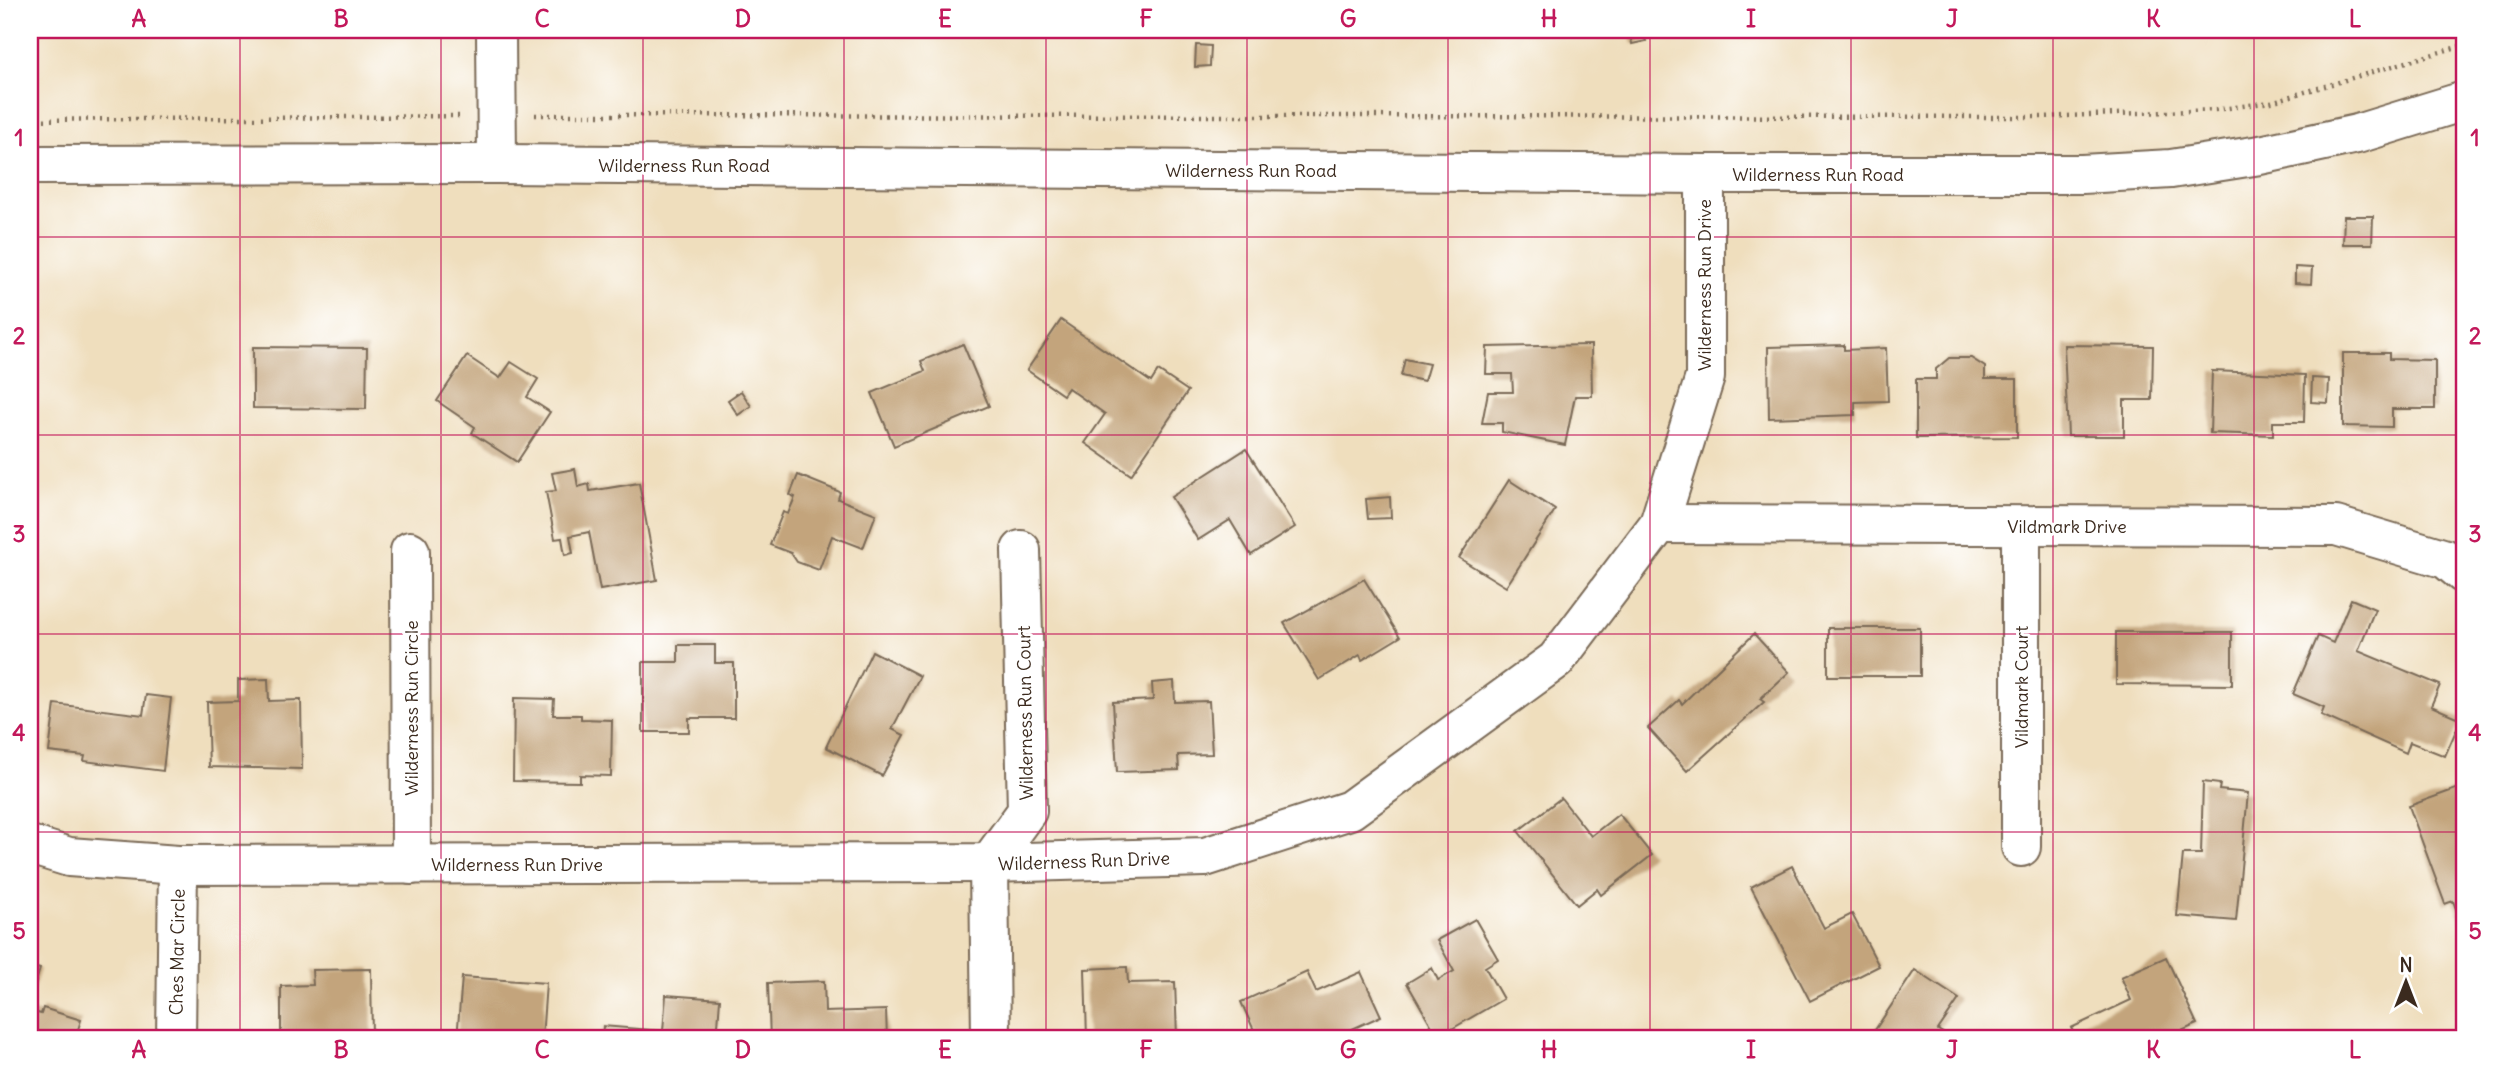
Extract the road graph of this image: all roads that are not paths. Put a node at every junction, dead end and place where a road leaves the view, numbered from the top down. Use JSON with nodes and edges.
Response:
{"nodes":[{"id":1,"x":496,"y":30,"type":"edge"},
{"id":2,"x":2464,"y":101,"type":"edge"},
{"id":3,"x":497,"y":164,"type":"junction"},
{"id":4,"x":30,"y":165,"type":"edge"},
{"id":5,"x":1705,"y":174,"type":"junction"},
{"id":6,"x":1659,"y":524,"type":"junction"},
{"id":7,"x":2021,"y":526,"type":"junction"},
{"id":8,"x":1021,"y":550,"type":"dead end"},
{"id":9,"x":410,"y":551,"type":"dead end"},
{"id":10,"x":2464,"y":575,"type":"edge"},
{"id":11,"x":30,"y":845,"type":"edge"},
{"id":12,"x":2021,"y":847,"type":"dead end"},
{"id":13,"x":989,"y":863,"type":"junction"},
{"id":14,"x":178,"y":865,"type":"junction"},
{"id":15,"x":411,"y":865,"type":"junction"},
{"id":16,"x":176,"y":1039,"type":"edge"},
{"id":17,"x":991,"y":1039,"type":"edge"}],
"edges":[{"from":1,"to":3,"type":"street"},
{"from":2,"to":5,"type":"street","name":"Wilderness Run Road"},
{"from":3,"to":4,"type":"street","name":"Wilderness Run Road"},
{"from":3,"to":5,"type":"street","name":"Wilderness Run Road"},
{"from":5,"to":6,"type":"street","name":"Wilderness Run Drive"},
{"from":6,"to":7,"type":"street","name":"Vildmark Drive"},
{"from":6,"to":13,"type":"street","name":"Wilderness Run Drive"},
{"from":7,"to":10,"type":"street","name":"Vildmark Drive"},
{"from":7,"to":12,"type":"street","name":"Vildmark Court"},
{"from":8,"to":13,"type":"street","name":"Wilderness Run Court"},
{"from":9,"to":15,"type":"street","name":"Wilderness Run Circle"},
{"from":11,"to":14,"type":"street","name":"Wilderness Run Drive"},
{"from":13,"to":15,"type":"street","name":"Wilderness Run Drive"},
{"from":13,"to":17,"type":"street"},
{"from":14,"to":15,"type":"street","name":"Wilderness Run Drive"},
{"from":14,"to":16,"type":"street","name":"Ches Mar Circle"}]}
